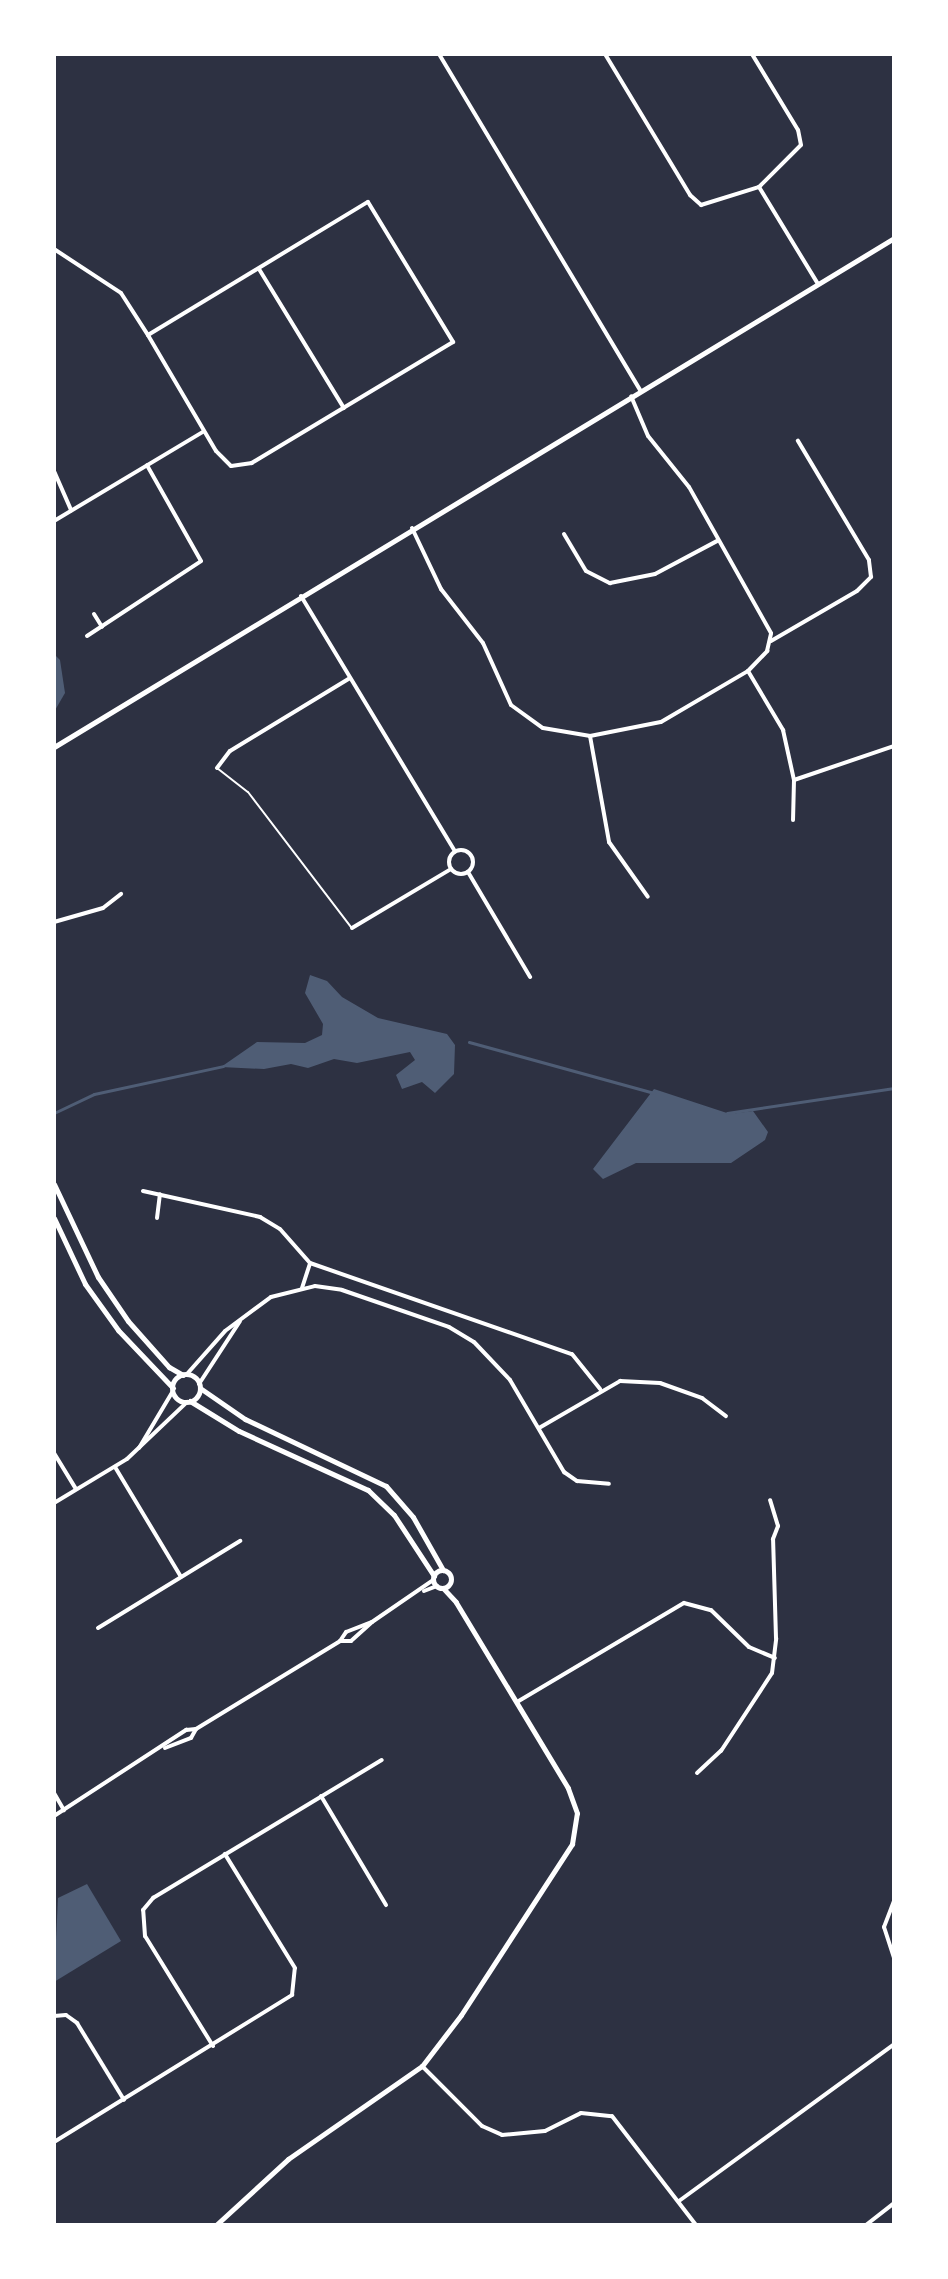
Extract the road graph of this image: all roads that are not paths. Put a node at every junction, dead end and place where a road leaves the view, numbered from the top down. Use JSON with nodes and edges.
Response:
{"nodes":[{"id":1,"x":439,"y":54,"type":"edge"},
{"id":2,"x":605,"y":54,"type":"edge"},
{"id":3,"x":752,"y":54,"type":"edge"},
{"id":4,"x":759,"y":187,"type":"junction"},
{"id":5,"x":894,"y":238,"type":"edge"},
{"id":6,"x":54,"y":249,"type":"edge"},
{"id":7,"x":259,"y":269,"type":"junction"},
{"id":8,"x":818,"y":284,"type":"junction"},
{"id":9,"x":148,"y":335,"type":"junction"},
{"id":10,"x":640,"y":390,"type":"junction"},
{"id":11,"x":631,"y":396,"type":"junction"},
{"id":12,"x":344,"y":408,"type":"junction"},
{"id":13,"x":204,"y":431,"type":"junction"},
{"id":14,"x":798,"y":441,"type":"dead end"},
{"id":15,"x":147,"y":465,"type":"junction"},
{"id":16,"x":54,"y":471,"type":"edge"},
{"id":17,"x":71,"y":510,"type":"junction"},
{"id":18,"x":54,"y":521,"type":"edge"},
{"id":19,"x":412,"y":528,"type":"junction"},
{"id":20,"x":564,"y":534,"type":"dead end"},
{"id":21,"x":717,"y":541,"type":"junction"},
{"id":22,"x":301,"y":596,"type":"junction"},
{"id":23,"x":94,"y":614,"type":"dead end"},
{"id":24,"x":102,"y":627,"type":"junction"},
{"id":25,"x":87,"y":636,"type":"dead end"},
{"id":26,"x":771,"y":641,"type":"junction"},
{"id":27,"x":748,"y":671,"type":"junction"},
{"id":28,"x":350,"y":678,"type":"junction"},
{"id":29,"x":590,"y":736,"type":"junction"},
{"id":30,"x":894,"y":746,"type":"edge"},
{"id":31,"x":54,"y":747,"type":"edge"},
{"id":32,"x":217,"y":768,"type":"joint"},
{"id":33,"x":794,"y":780,"type":"junction"},
{"id":34,"x":793,"y":820,"type":"dead end"},
{"id":35,"x":455,"y":851,"type":"junction"},
{"id":36,"x":451,"y":869,"type":"junction"},
{"id":37,"x":468,"y":872,"type":"junction"},
{"id":38,"x":121,"y":894,"type":"dead end"},
{"id":39,"x":648,"y":897,"type":"dead end"},
{"id":40,"x":54,"y":922,"type":"edge"},
{"id":41,"x":352,"y":928,"type":"joint"},
{"id":42,"x":530,"y":977,"type":"dead end"},
{"id":43,"x":54,"y":1184,"type":"edge"},
{"id":44,"x":143,"y":1191,"type":"dead end"},
{"id":45,"x":160,"y":1194,"type":"junction"},
{"id":46,"x":54,"y":1218,"type":"edge"},
{"id":47,"x":157,"y":1218,"type":"dead end"},
{"id":48,"x":310,"y":1263,"type":"junction"},
{"id":49,"x":302,"y":1288,"type":"junction"},
{"id":50,"x":242,"y":1319,"type":"junction"},
{"id":51,"x":185,"y":1374,"type":"junction"},
{"id":52,"x":200,"y":1386,"type":"junction"},
{"id":53,"x":600,"y":1389,"type":"junction"},
{"id":54,"x":173,"y":1390,"type":"junction"},
{"id":55,"x":189,"y":1401,"type":"junction"},
{"id":56,"x":726,"y":1416,"type":"dead end"},
{"id":57,"x":539,"y":1428,"type":"junction"},
{"id":58,"x":138,"y":1450,"type":"junction"},
{"id":59,"x":54,"y":1453,"type":"edge"},
{"id":60,"x":115,"y":1467,"type":"junction"},
{"id":61,"x":609,"y":1484,"type":"dead end"},
{"id":62,"x":76,"y":1489,"type":"junction"},
{"id":63,"x":770,"y":1500,"type":"dead end"},
{"id":64,"x":54,"y":1503,"type":"edge"},
{"id":65,"x":240,"y":1541,"type":"dead end"},
{"id":66,"x":443,"y":1570,"type":"junction"},
{"id":67,"x":181,"y":1577,"type":"junction"},
{"id":68,"x":436,"y":1583,"type":"junction"},
{"id":69,"x":450,"y":1583,"type":"junction"},
{"id":70,"x":456,"y":1602,"type":"junction"},
{"id":71,"x":372,"y":1622,"type":"junction"},
{"id":72,"x":98,"y":1628,"type":"dead end"},
{"id":73,"x":340,"y":1641,"type":"junction"},
{"id":74,"x":775,"y":1658,"type":"junction"},
{"id":75,"x":517,"y":1702,"type":"junction"},
{"id":76,"x":196,"y":1729,"type":"junction"},
{"id":77,"x":165,"y":1748,"type":"junction"},
{"id":78,"x":382,"y":1760,"type":"dead end"},
{"id":79,"x":697,"y":1773,"type":"dead end"},
{"id":80,"x":54,"y":1793,"type":"edge"},
{"id":81,"x":321,"y":1796,"type":"junction"},
{"id":82,"x":64,"y":1810,"type":"junction"},
{"id":83,"x":54,"y":1816,"type":"edge"},
{"id":84,"x":225,"y":1854,"type":"junction"},
{"id":85,"x":894,"y":1901,"type":"edge"},
{"id":86,"x":386,"y":1905,"type":"dead end"},
{"id":87,"x":894,"y":1957,"type":"edge"},
{"id":88,"x":54,"y":2016,"type":"edge"},
{"id":89,"x":894,"y":2044,"type":"edge"},
{"id":90,"x":213,"y":2046,"type":"junction"},
{"id":91,"x":422,"y":2066,"type":"junction"},
{"id":92,"x":124,"y":2100,"type":"junction"},
{"id":93,"x":54,"y":2142,"type":"edge"},
{"id":94,"x":679,"y":2201,"type":"junction"},
{"id":95,"x":894,"y":2203,"type":"edge"},
{"id":96,"x":216,"y":2225,"type":"edge"},
{"id":97,"x":696,"y":2225,"type":"edge"},
{"id":98,"x":866,"y":2225,"type":"edge"}],
"edges":[{"from":1,"to":10,"type":"street"},
{"from":2,"to":4,"type":"street"},
{"from":3,"to":4,"type":"street"},
{"from":4,"to":8,"type":"street"},
{"from":5,"to":8,"type":"street"},
{"from":6,"to":9,"type":"street"},
{"from":7,"to":9,"type":"street"},
{"from":7,"to":12,"type":"street"},
{"from":7,"to":12,"type":"street"},
{"from":8,"to":10,"type":"street"},
{"from":9,"to":13,"type":"street"},
{"from":10,"to":11,"type":"street"},
{"from":11,"to":19,"type":"street"},
{"from":11,"to":21,"type":"street"},
{"from":12,"to":13,"type":"street"},
{"from":13,"to":15,"type":"street"},
{"from":14,"to":26,"type":"street"},
{"from":15,"to":17,"type":"street"},
{"from":15,"to":24,"type":"street"},
{"from":16,"to":17,"type":"street"},
{"from":17,"to":18,"type":"street"},
{"from":19,"to":22,"type":"street"},
{"from":19,"to":29,"type":"street"},
{"from":20,"to":21,"type":"street"},
{"from":21,"to":26,"type":"street"},
{"from":22,"to":28,"type":"street"},
{"from":22,"to":31,"type":"street"},
{"from":23,"to":24,"type":"street"},
{"from":24,"to":25,"type":"street"},
{"from":26,"to":27,"type":"street"},
{"from":27,"to":29,"type":"street"},
{"from":27,"to":33,"type":"street"},
{"from":28,"to":32,"type":"street"},
{"from":28,"to":35,"type":"street"},
{"from":29,"to":39,"type":"street"},
{"from":30,"to":33,"type":"street"},
{"from":32,"to":41,"type":"lane"},
{"from":33,"to":34,"type":"street"},
{"from":35,"to":36,"type":"street"},
{"from":35,"to":37,"type":"street"},
{"from":36,"to":37,"type":"street"},
{"from":36,"to":41,"type":"street"},
{"from":37,"to":42,"type":"street"},
{"from":38,"to":40,"type":"street"},
{"from":43,"to":51,"type":"street"},
{"from":44,"to":45,"type":"street"},
{"from":45,"to":47,"type":"street"},
{"from":45,"to":48,"type":"street"},
{"from":46,"to":54,"type":"street"},
{"from":48,"to":49,"type":"street"},
{"from":48,"to":53,"type":"street"},
{"from":49,"to":50,"type":"street"},
{"from":49,"to":57,"type":"street"},
{"from":50,"to":51,"type":"street"},
{"from":50,"to":52,"type":"street"},
{"from":51,"to":52,"type":"street"},
{"from":51,"to":54,"type":"street"},
{"from":52,"to":55,"type":"street"},
{"from":52,"to":66,"type":"street"},
{"from":53,"to":56,"type":"street"},
{"from":53,"to":57,"type":"street"},
{"from":54,"to":55,"type":"street"},
{"from":54,"to":58,"type":"street"},
{"from":55,"to":58,"type":"street"},
{"from":55,"to":68,"type":"street"},
{"from":57,"to":61,"type":"street"},
{"from":58,"to":60,"type":"street"},
{"from":59,"to":62,"type":"street"},
{"from":60,"to":62,"type":"street"},
{"from":60,"to":67,"type":"street"},
{"from":62,"to":64,"type":"street"},
{"from":63,"to":74,"type":"street"},
{"from":65,"to":67,"type":"street"},
{"from":66,"to":68,"type":"street"},
{"from":66,"to":69,"type":"street"},
{"from":67,"to":72,"type":"street"},
{"from":68,"to":69,"type":"street"},
{"from":68,"to":70,"type":"street"},
{"from":68,"to":71,"type":"street"},
{"from":69,"to":70,"type":"street"},
{"from":70,"to":75,"type":"street"},
{"from":71,"to":73,"type":"street"},
{"from":71,"to":73,"type":"street"},
{"from":73,"to":76,"type":"street"},
{"from":74,"to":75,"type":"street"},
{"from":74,"to":79,"type":"street"},
{"from":75,"to":91,"type":"street"},
{"from":76,"to":77,"type":"street"},
{"from":76,"to":77,"type":"street"},
{"from":77,"to":82,"type":"street"},
{"from":78,"to":81,"type":"street"},
{"from":80,"to":82,"type":"street"},
{"from":81,"to":84,"type":"street"},
{"from":81,"to":86,"type":"street"},
{"from":82,"to":83,"type":"street"},
{"from":84,"to":90,"type":"street"},
{"from":84,"to":90,"type":"street"},
{"from":85,"to":87,"type":"street"},
{"from":88,"to":92,"type":"street"},
{"from":89,"to":94,"type":"street"},
{"from":90,"to":92,"type":"street"},
{"from":91,"to":94,"type":"street"},
{"from":91,"to":96,"type":"street"},
{"from":92,"to":93,"type":"street"},
{"from":94,"to":97,"type":"street"},
{"from":95,"to":98,"type":"street"}]}
